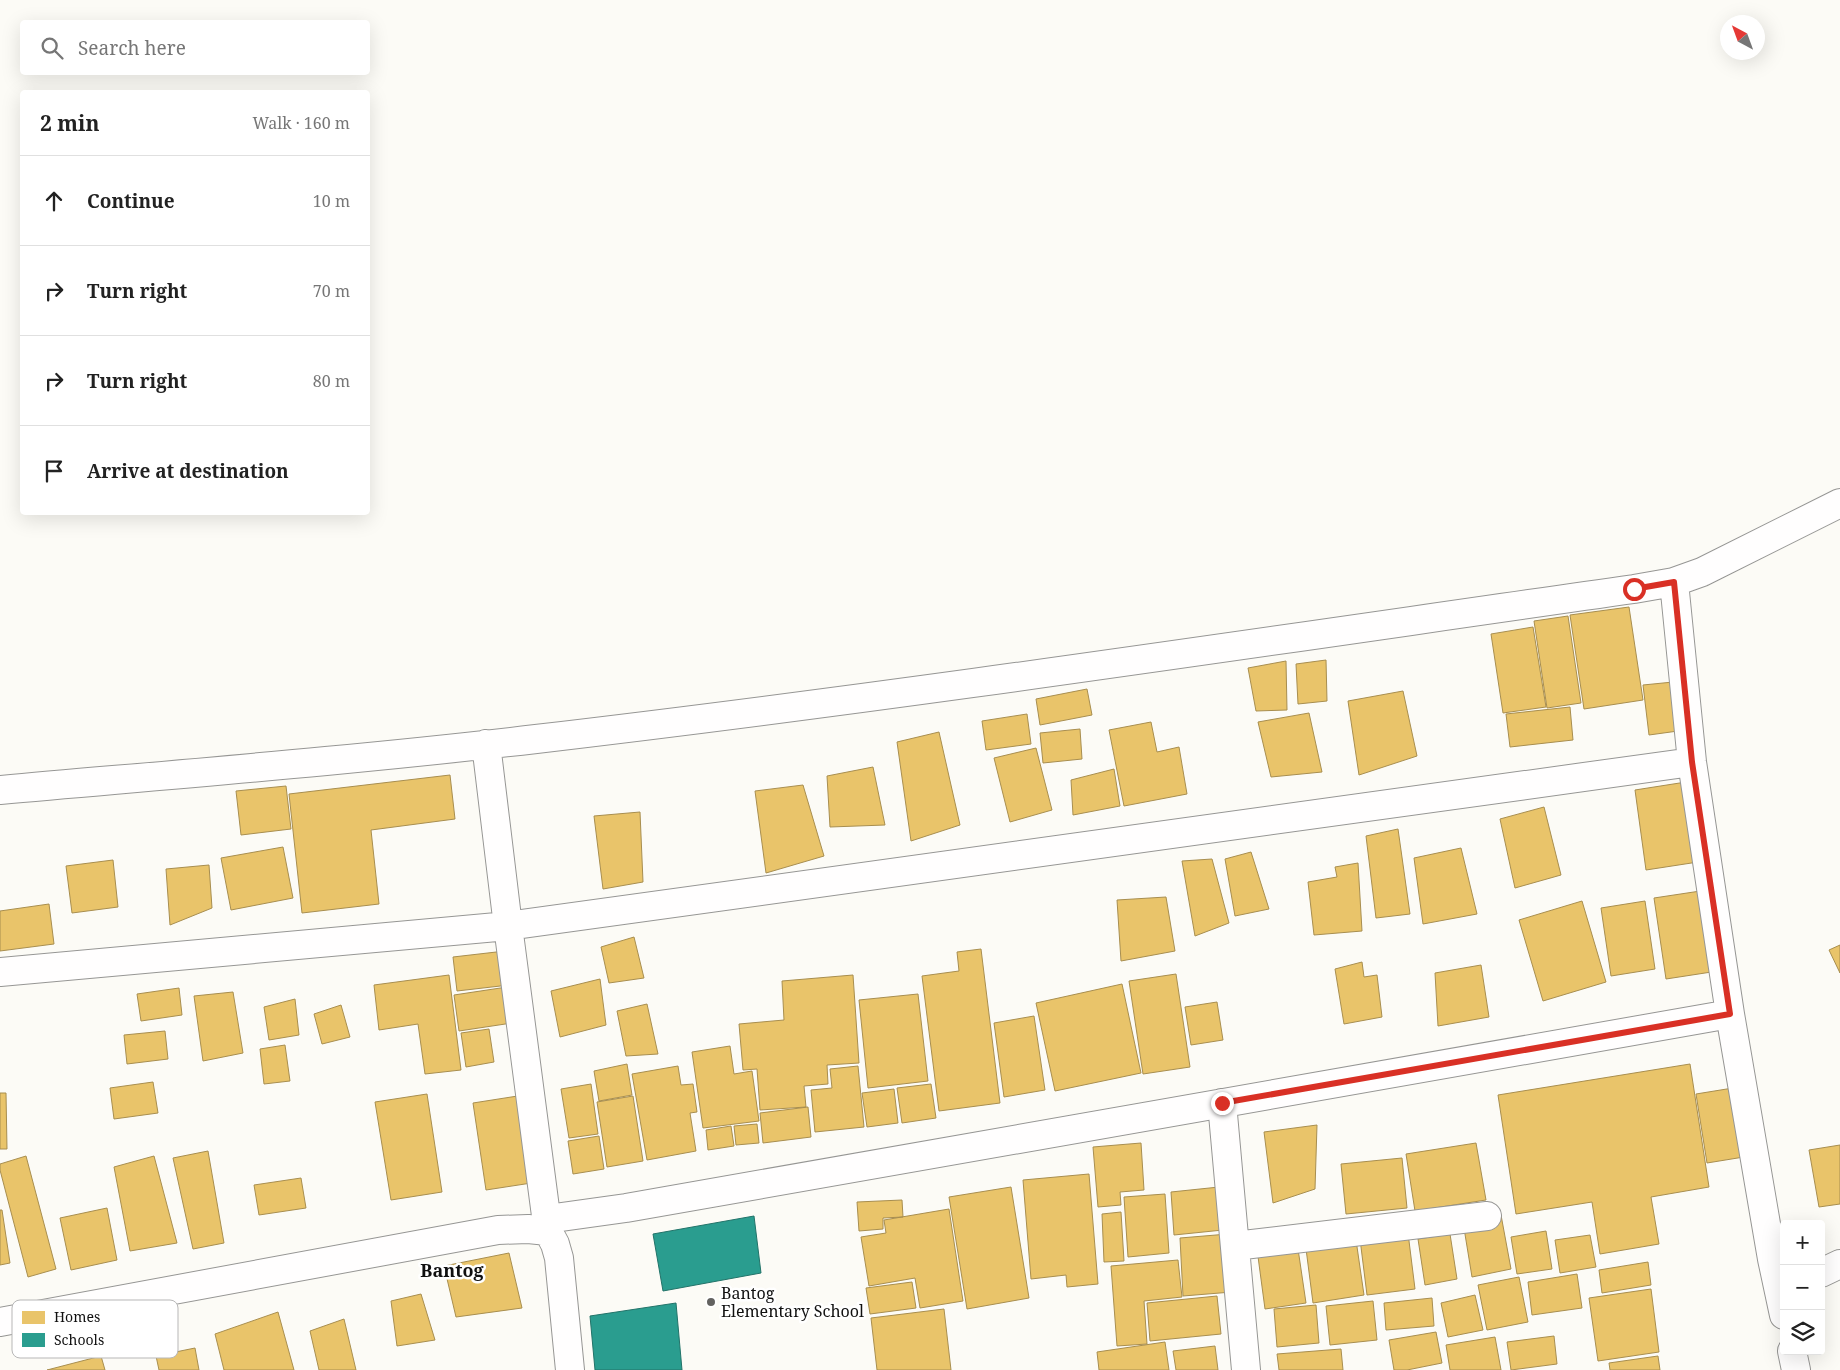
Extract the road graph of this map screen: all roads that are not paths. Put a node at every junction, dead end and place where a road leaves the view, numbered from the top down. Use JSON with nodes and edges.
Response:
{"nodes":[{"id":1,"x":1840,"y":503,"type":"edge"},
{"id":2,"x":1674,"y":582,"type":"junction"},
{"id":3,"x":486,"y":744,"type":"junction"},
{"id":4,"x":1692,"y":762,"type":"junction"},
{"id":5,"x":0,"y":790,"type":"edge"},
{"id":6,"x":508,"y":926,"type":"junction"},
{"id":7,"x":0,"y":972,"type":"edge"},
{"id":8,"x":1730,"y":1014,"type":"junction"},
{"id":9,"x":1222,"y":1103,"type":"junction"},
{"id":10,"x":1487,"y":1216,"type":"dead end"},
{"id":11,"x":548,"y":1225,"type":"junction"},
{"id":12,"x":1234,"y":1246,"type":"junction"},
{"id":13,"x":1840,"y":1264,"type":"edge"},
{"id":14,"x":1825,"y":1271,"type":"edge"},
{"id":15,"x":1780,"y":1288,"type":"edge"},
{"id":16,"x":119,"y":1300,"type":"edge"},
{"id":17,"x":1793,"y":1355,"type":"edge"},
{"id":18,"x":570,"y":1370,"type":"edge"},
{"id":19,"x":1246,"y":1370,"type":"edge"},
{"id":20,"x":1796,"y":1370,"type":"edge"}],
"edges":[{"from":1,"to":2,"type":"street"},
{"from":2,"to":3,"type":"street"},
{"from":2,"to":4,"type":"street"},
{"from":3,"to":5,"type":"street"},
{"from":3,"to":6,"type":"street"},
{"from":4,"to":6,"type":"street"},
{"from":4,"to":8,"type":"street"},
{"from":6,"to":7,"type":"street"},
{"from":6,"to":11,"type":"street"},
{"from":8,"to":9,"type":"street"},
{"from":8,"to":15,"type":"street"},
{"from":9,"to":11,"type":"street"},
{"from":9,"to":12,"type":"street"},
{"from":10,"to":12,"type":"street"},
{"from":11,"to":16,"type":"street"},
{"from":11,"to":18,"type":"street"},
{"from":12,"to":19,"type":"street"},
{"from":13,"to":14,"type":"street"},
{"from":17,"to":20,"type":"street"}]}
